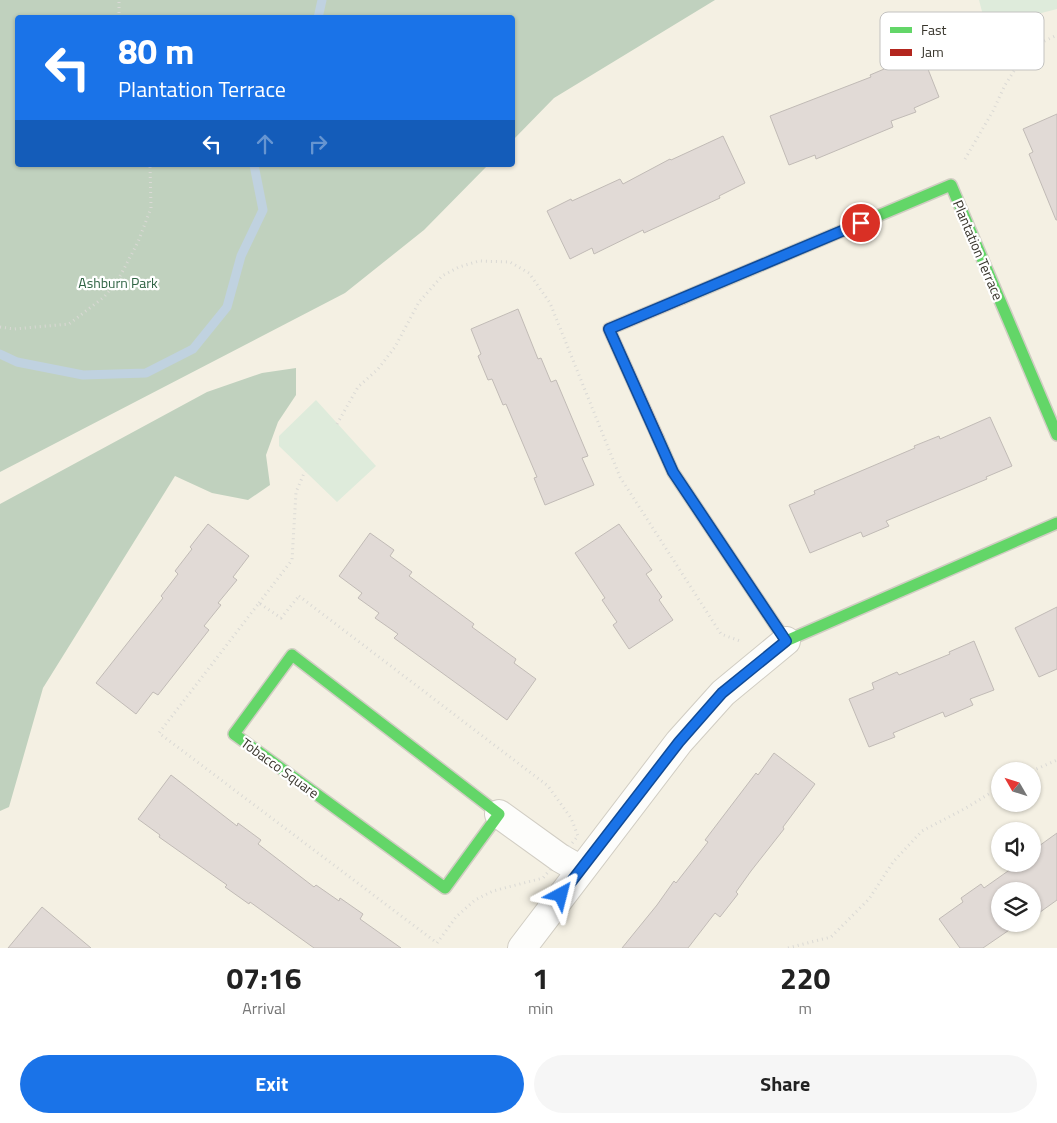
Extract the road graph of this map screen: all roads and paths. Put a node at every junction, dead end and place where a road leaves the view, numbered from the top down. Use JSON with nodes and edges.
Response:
{"nodes":[{"id":1,"x":119,"y":0,"type":"edge"},
{"id":2,"x":119,"y":15,"type":"edge"},
{"id":3,"x":1057,"y":35,"type":"edge"},
{"id":4,"x":1044,"y":41,"type":"edge"},
{"id":5,"x":1015,"y":70,"type":"edge"},
{"id":6,"x":150,"y":167,"type":"edge"},
{"id":7,"x":950,"y":185,"type":"junction"},
{"id":8,"x":0,"y":327,"type":"edge"},
{"id":9,"x":337,"y":424,"type":"dead end"},
{"id":10,"x":1057,"y":434,"type":"edge"},
{"id":11,"x":305,"y":471,"type":"dead end"},
{"id":12,"x":1057,"y":523,"type":"edge"},
{"id":13,"x":259,"y":603,"type":"junction"},
{"id":14,"x":781,"y":634,"type":"junction"},
{"id":15,"x":1057,"y":760,"type":"edge"},
{"id":16,"x":1041,"y":767,"type":"edge"},
{"id":17,"x":991,"y":793,"type":"edge"},
{"id":18,"x":499,"y":814,"type":"junction"},
{"id":19,"x":570,"y":864,"type":"junction"},
{"id":20,"x":522,"y":948,"type":"edge"},
{"id":21,"x":788,"y":948,"type":"edge"}],
"edges":[{"from":1,"to":2,"type":"path"},
{"from":3,"to":4,"type":"path"},
{"from":5,"to":7,"type":"path"},
{"from":6,"to":8,"type":"path"},
{"from":7,"to":10,"type":"street","name":"Plantation Terrace"},
{"from":7,"to":14,"type":"street","name":"Plantation Terrace"},
{"from":9,"to":14,"type":"path"},
{"from":11,"to":13,"type":"path"},
{"from":12,"to":14,"type":"street"},
{"from":13,"to":19,"type":"path"},
{"from":13,"to":19,"type":"path"},
{"from":14,"to":19,"type":"street"},
{"from":15,"to":16,"type":"path"},
{"from":17,"to":21,"type":"path"},
{"from":18,"to":18,"type":"street","name":"Tobacco Square"},
{"from":18,"to":19,"type":"street","name":"Tobacco Square"},
{"from":19,"to":20,"type":"street"}]}
